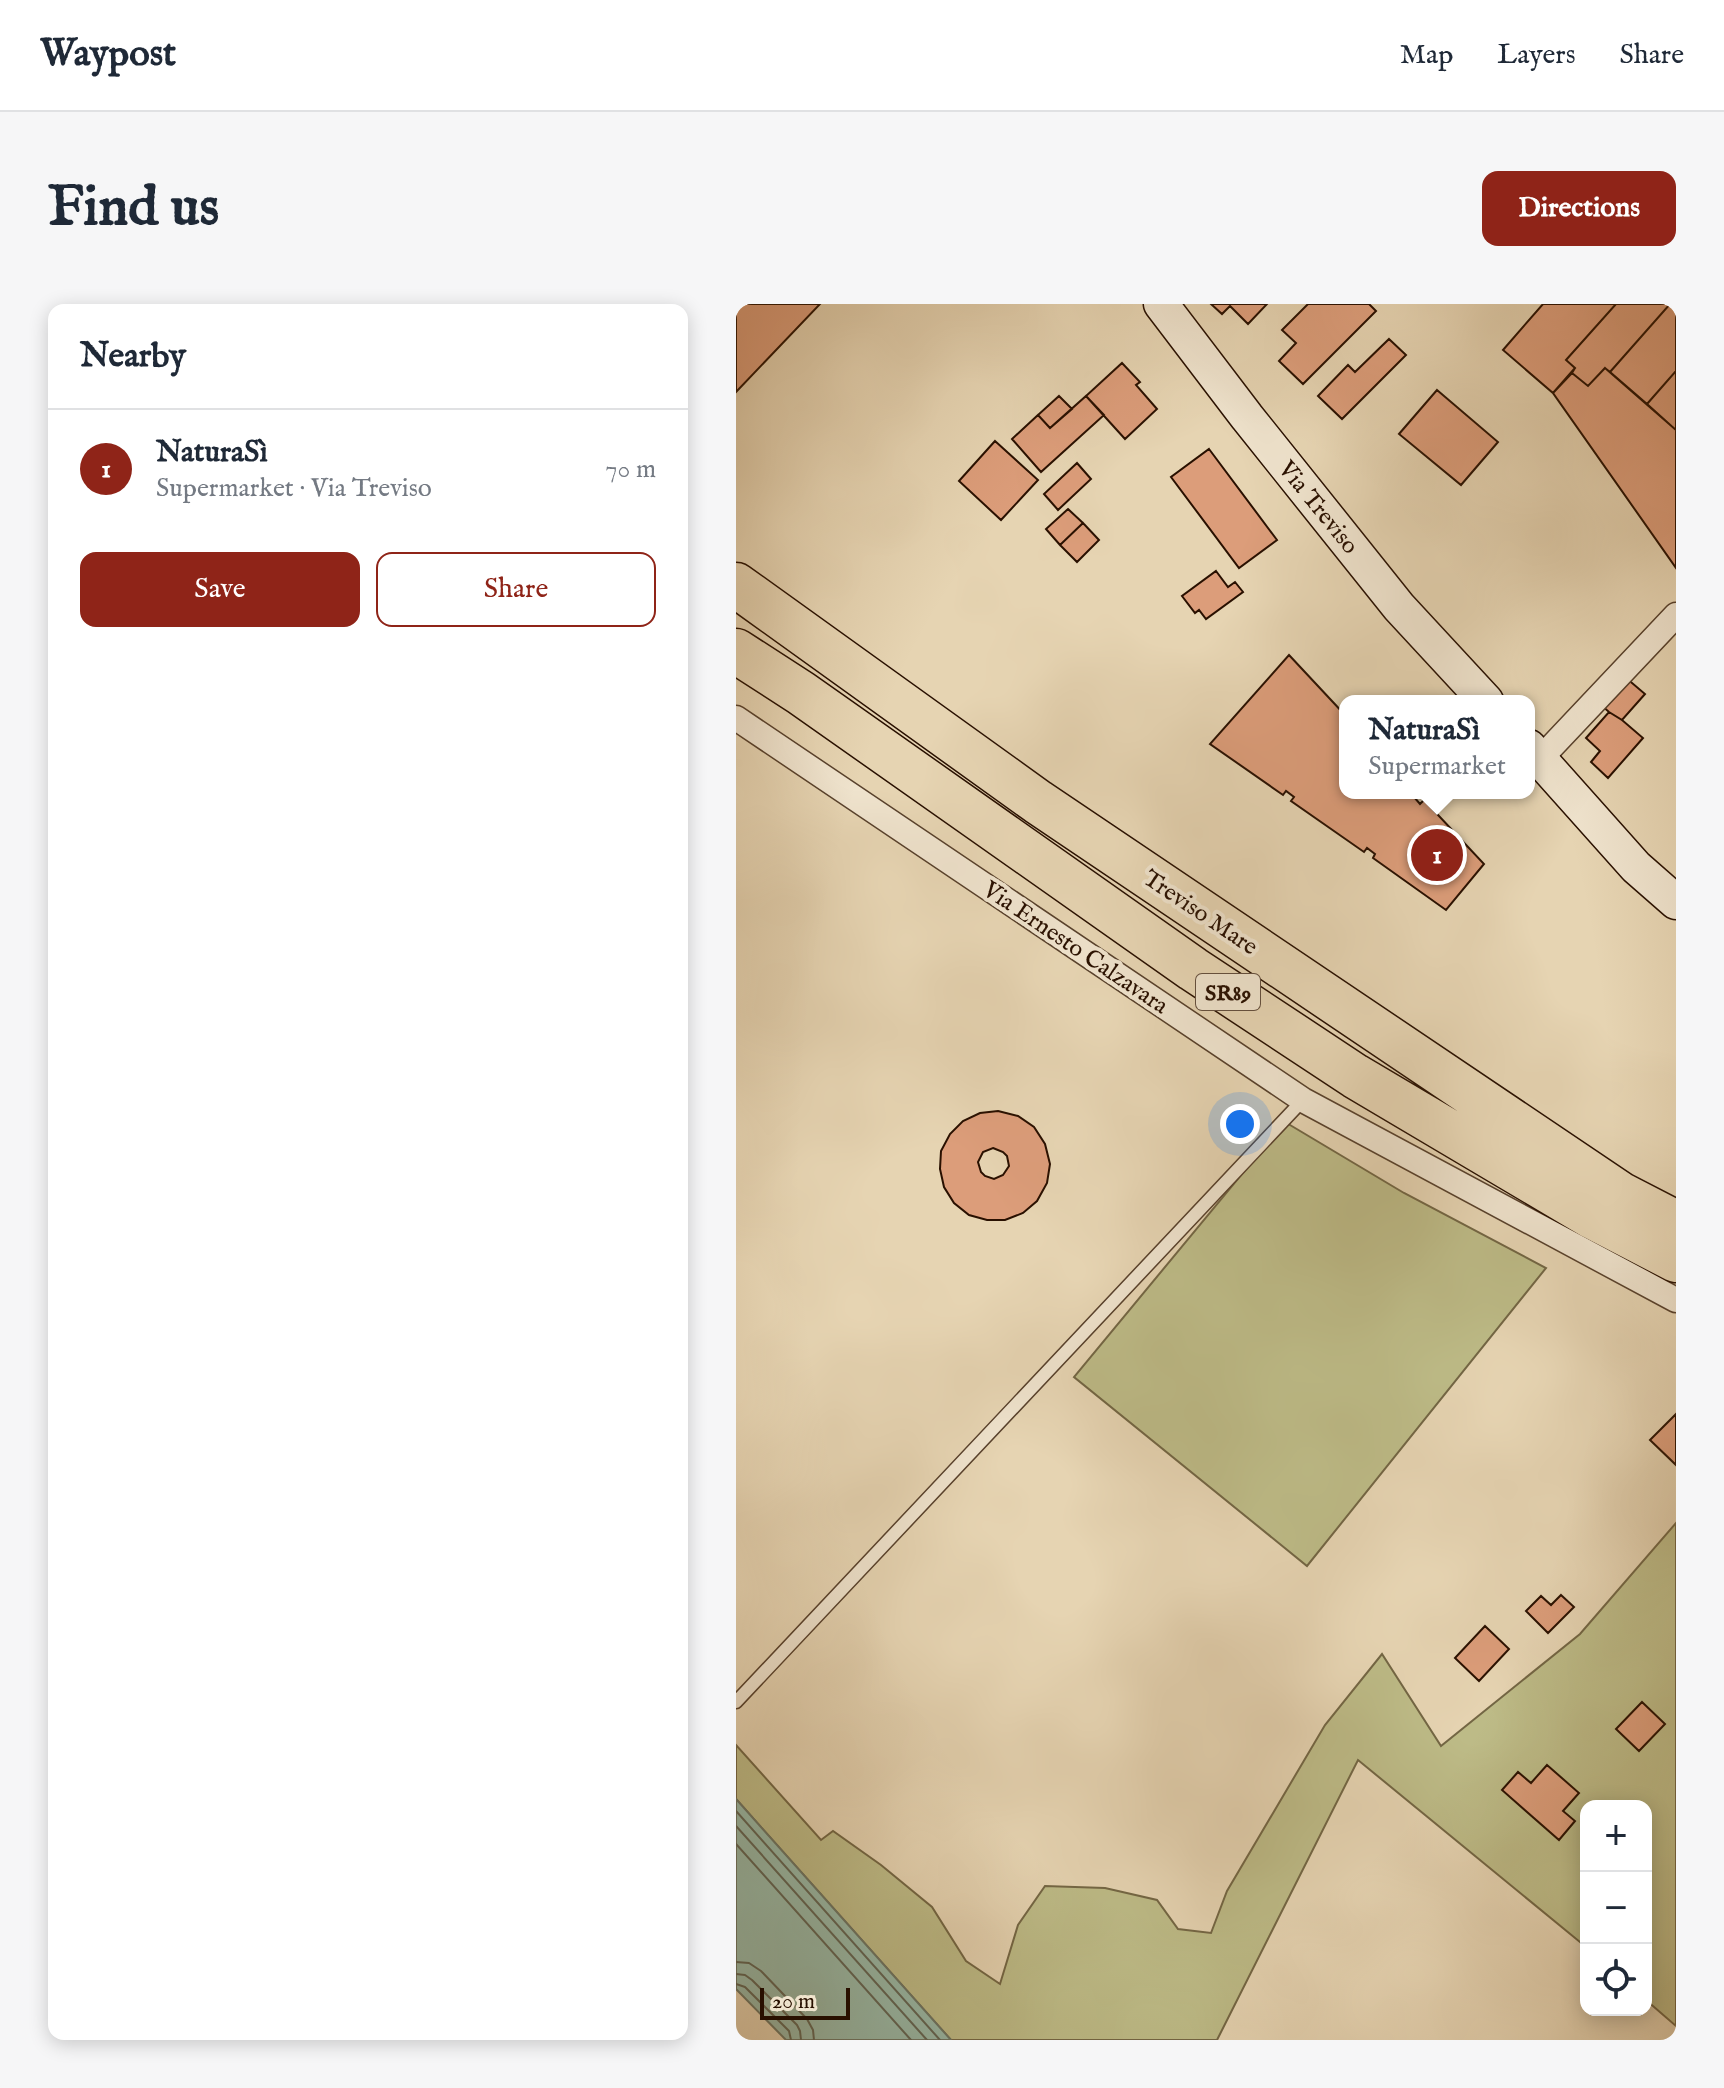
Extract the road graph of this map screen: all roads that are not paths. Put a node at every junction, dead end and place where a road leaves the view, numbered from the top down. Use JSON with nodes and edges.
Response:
{"nodes":[{"id":1,"x":1161,"y":304,"type":"edge"},
{"id":2,"x":736,"y":585,"type":"edge"},
{"id":3,"x":1676,"y":615,"type":"edge"},
{"id":4,"x":736,"y":651,"type":"edge"},
{"id":5,"x":1480,"y":695,"type":"edge"},
{"id":6,"x":736,"y":718,"type":"edge"},
{"id":7,"x":1535,"y":753,"type":"edge"},
{"id":8,"x":1676,"y":902,"type":"edge"},
{"id":9,"x":1303,"y":1100,"type":"junction"},
{"id":10,"x":1676,"y":1223,"type":"edge"},
{"id":11,"x":1676,"y":1260,"type":"edge"},
{"id":12,"x":1676,"y":1300,"type":"edge"},
{"id":13,"x":736,"y":1702,"type":"edge"}],
"edges":[{"from":1,"to":5,"type":"main road","name":"Via Treviso"},
{"from":2,"to":10,"type":"highway","name":"Treviso Mare","number":"SR89"},
{"from":3,"to":7,"type":"street"},
{"from":4,"to":11,"type":"highway","name":"Treviso Mare","number":"SR89"},
{"from":6,"to":9,"type":"street","name":"Via Ernesto Calzavara"},
{"from":7,"to":8,"type":"main road"},
{"from":9,"to":12,"type":"street","name":"Via Ernesto Calzavara"},
{"from":9,"to":13,"type":"lane"}]}
